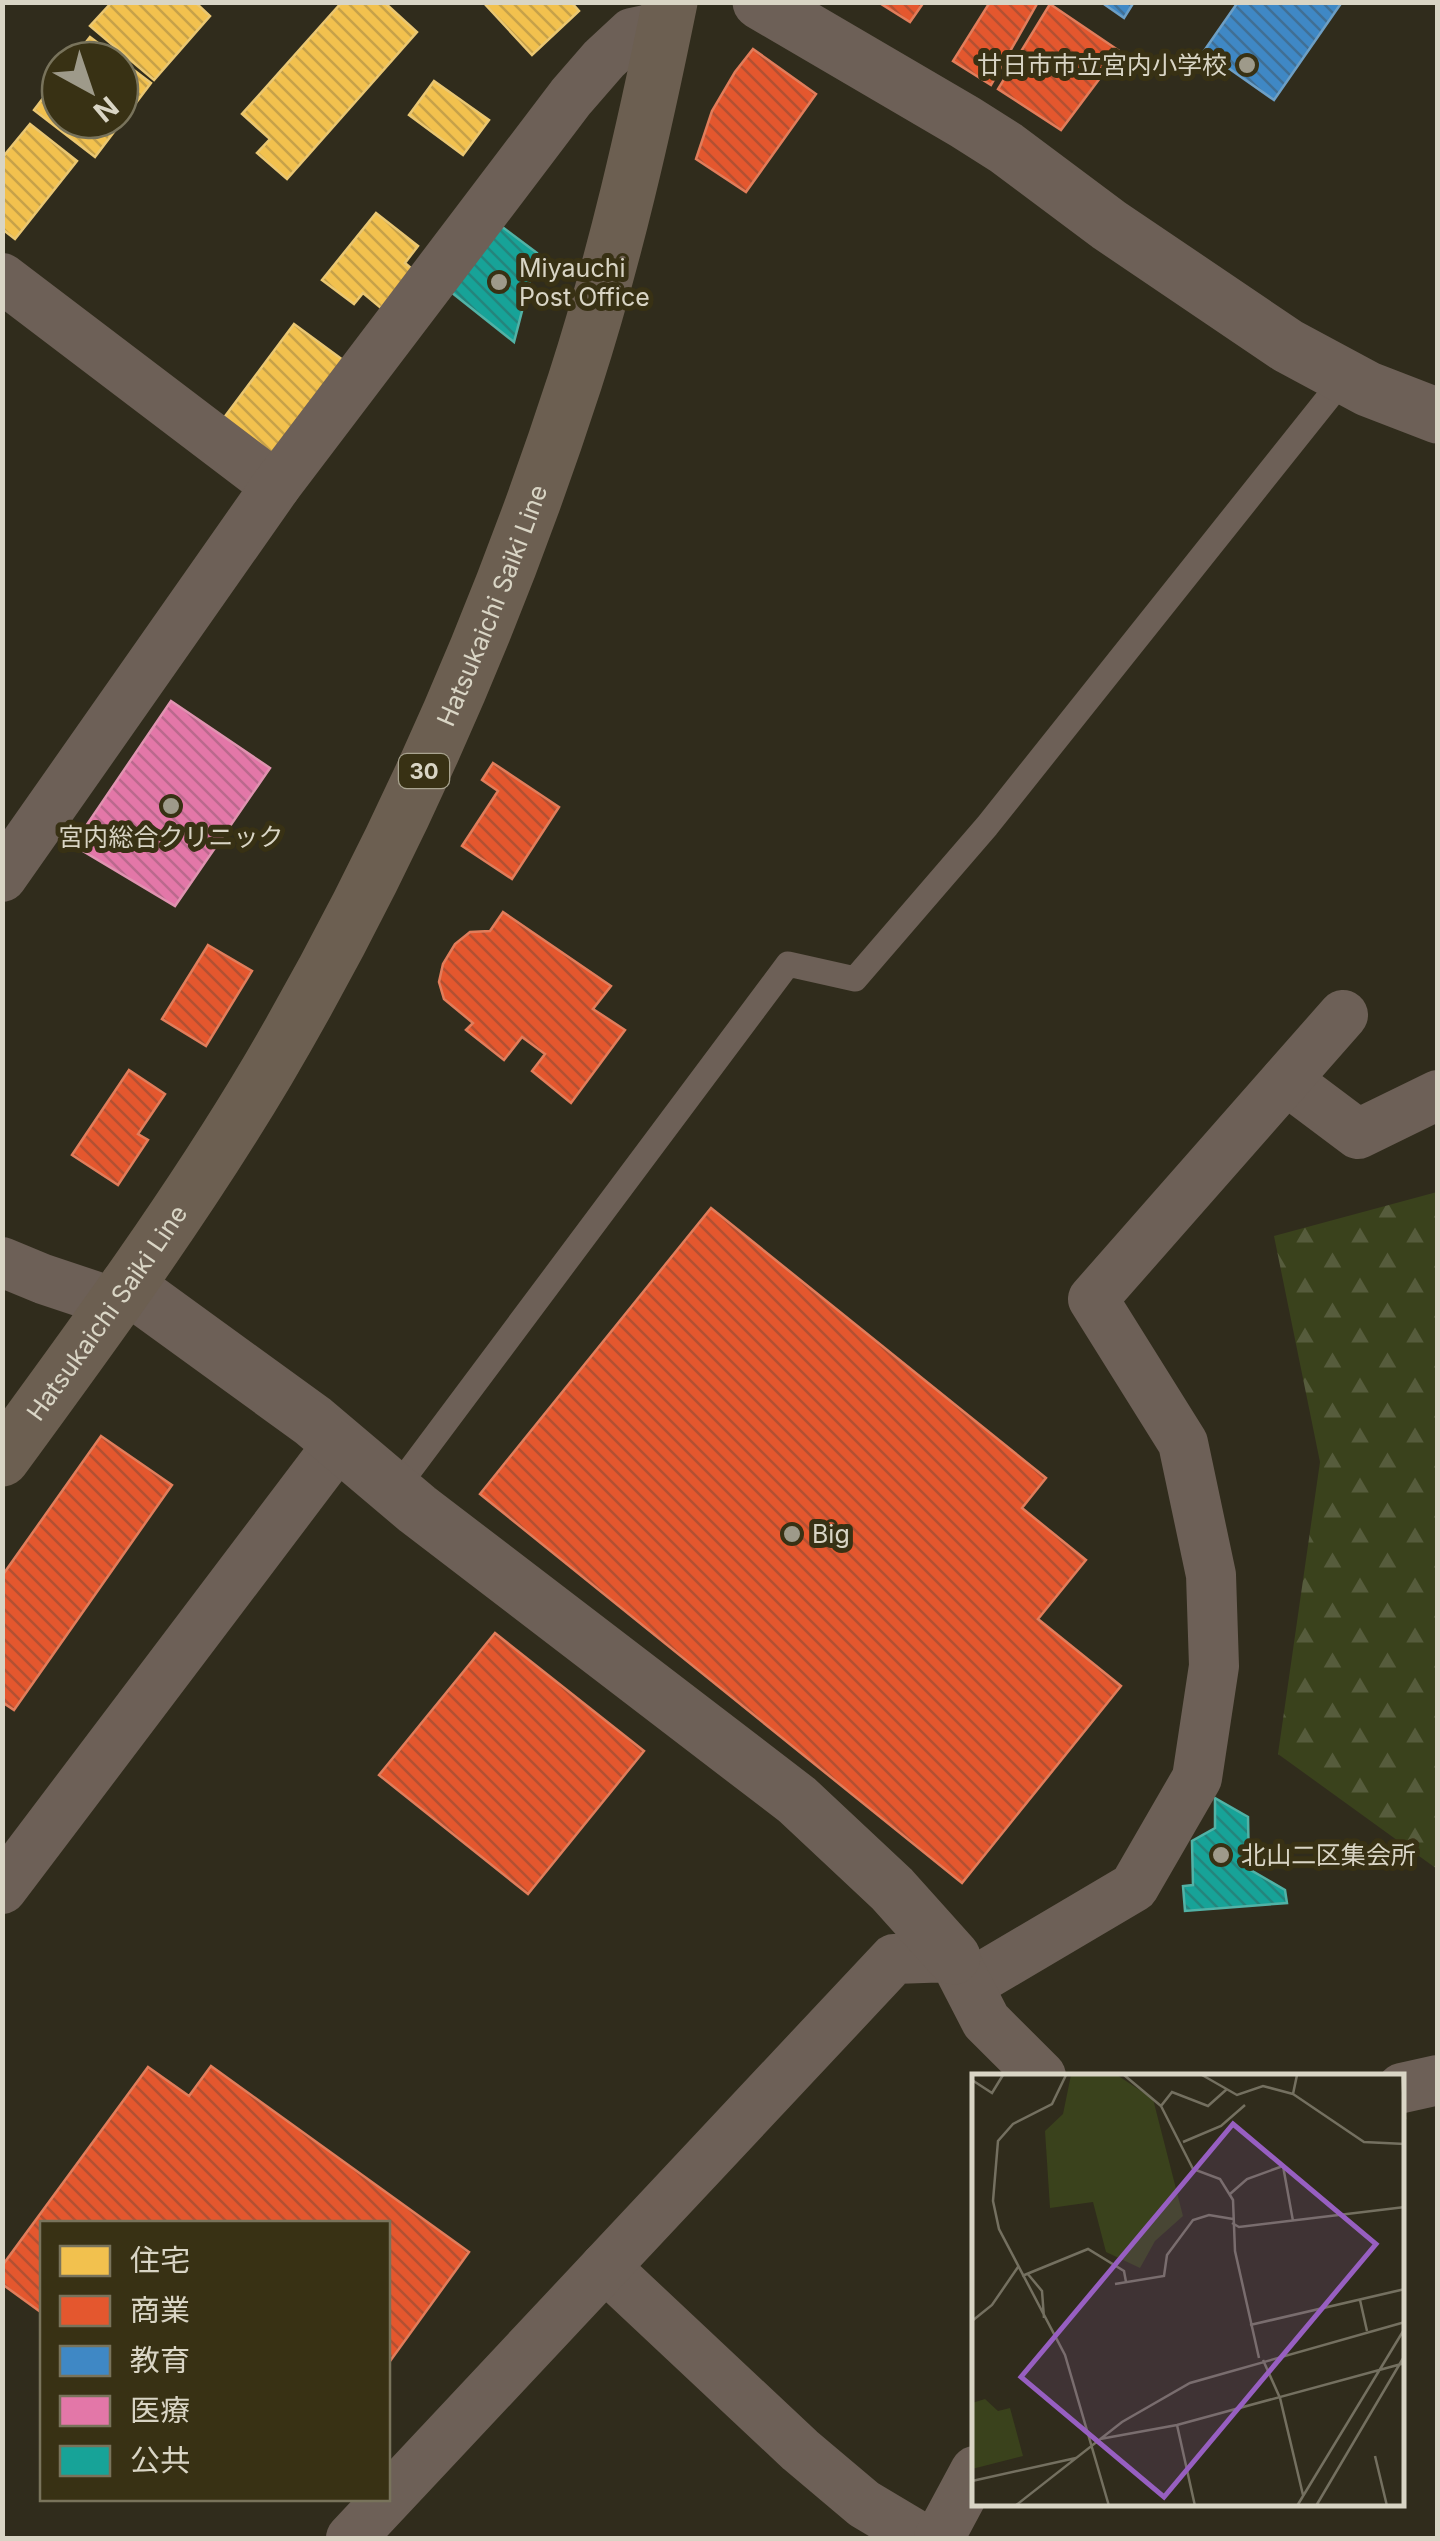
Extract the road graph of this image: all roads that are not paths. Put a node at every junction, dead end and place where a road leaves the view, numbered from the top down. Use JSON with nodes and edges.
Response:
{"nodes":[{"id":1,"x":760,"y":2,"type":"edge"},
{"id":2,"x":667,"y":14,"type":"edge"},
{"id":3,"x":2,"y":278,"type":"edge"},
{"id":4,"x":1345,"y":377,"type":"junction"},
{"id":5,"x":1438,"y":416,"type":"edge"},
{"id":6,"x":276,"y":486,"type":"junction"},
{"id":7,"x":2,"y":877,"type":"edge"},
{"id":8,"x":1343,"y":1014,"type":"dead end"},
{"id":9,"x":1286,"y":1080,"type":"junction"},
{"id":10,"x":1438,"y":1095,"type":"edge"},
{"id":11,"x":2,"y":1262,"type":"edge"},
{"id":12,"x":121,"y":1294,"type":"junction"},
{"id":13,"x":340,"y":1442,"type":"junction"},
{"id":14,"x":2,"y":1460,"type":"edge"},
{"id":15,"x":395,"y":1490,"type":"junction"},
{"id":16,"x":2,"y":1889,"type":"edge"},
{"id":17,"x":960,"y":1971,"type":"junction"},
{"id":18,"x":1039,"y":2074,"type":"edge"},
{"id":19,"x":1438,"y":2080,"type":"edge"},
{"id":20,"x":1405,"y":2087,"type":"edge"},
{"id":21,"x":605,"y":2268,"type":"junction"},
{"id":22,"x":972,"y":2477,"type":"edge"},
{"id":23,"x":390,"y":2497,"type":"edge"},
{"id":24,"x":386,"y":2501,"type":"edge"},
{"id":25,"x":351,"y":2538,"type":"edge"},
{"id":26,"x":921,"y":2538,"type":"edge"},
{"id":27,"x":940,"y":2538,"type":"edge"}],
"edges":[{"from":1,"to":4,"type":"street"},
{"from":2,"to":6,"type":"street"},
{"from":2,"to":12,"type":"main road","name":"Hatsukaichi Saiki Line","number":"30"},
{"from":3,"to":6,"type":"street"},
{"from":4,"to":5,"type":"street"},
{"from":4,"to":15,"type":"lane"},
{"from":6,"to":7,"type":"street"},
{"from":8,"to":9,"type":"street"},
{"from":9,"to":10,"type":"street"},
{"from":9,"to":17,"type":"street"},
{"from":11,"to":12,"type":"street"},
{"from":12,"to":13,"type":"street"},
{"from":12,"to":14,"type":"main road","name":"Hatsukaichi Saiki Line","number":"30"},
{"from":13,"to":15,"type":"street"},
{"from":13,"to":16,"type":"street"},
{"from":15,"to":17,"type":"street"},
{"from":17,"to":18,"type":"street"},
{"from":17,"to":21,"type":"street"},
{"from":19,"to":20,"type":"street"},
{"from":21,"to":23,"type":"street"},
{"from":21,"to":26,"type":"street"},
{"from":22,"to":27,"type":"street"},
{"from":24,"to":25,"type":"street"}]}
